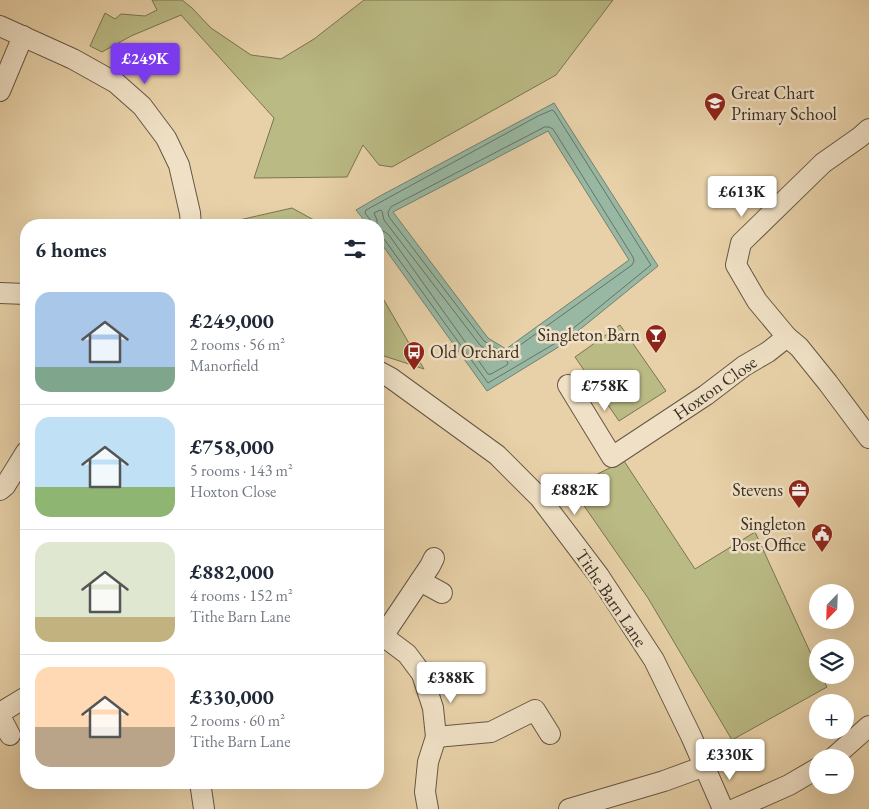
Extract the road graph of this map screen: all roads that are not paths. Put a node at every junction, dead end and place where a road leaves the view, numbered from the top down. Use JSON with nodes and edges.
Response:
{"nodes":[{"id":1,"x":0,"y":26,"type":"edge"},
{"id":2,"x":23,"y":36,"type":"junction"},
{"id":3,"x":0,"y":91,"type":"edge"},
{"id":4,"x":869,"y":129,"type":"edge"},
{"id":5,"x":190,"y":219,"type":"edge"},
{"id":6,"x":0,"y":293,"type":"edge"},
{"id":7,"x":20,"y":294,"type":"edge"},
{"id":8,"x":787,"y":337,"type":"junction"},
{"id":9,"x":384,"y":374,"type":"edge"},
{"id":10,"x":568,"y":385,"type":"dead end"},
{"id":11,"x":868,"y":432,"type":"edge"},
{"id":12,"x":20,"y":462,"type":"edge"},
{"id":13,"x":0,"y":490,"type":"edge"},
{"id":14,"x":434,"y":558,"type":"dead end"},
{"id":15,"x":420,"y":581,"type":"junction"},
{"id":16,"x":442,"y":593,"type":"dead end"},
{"id":17,"x":384,"y":631,"type":"edge"},
{"id":18,"x":384,"y":640,"type":"edge"},
{"id":19,"x":20,"y":701,"type":"edge"},
{"id":20,"x":0,"y":713,"type":"edge"},
{"id":21,"x":0,"y":716,"type":"edge"},
{"id":22,"x":869,"y":726,"type":"edge"},
{"id":23,"x":550,"y":734,"type":"dead end"},
{"id":24,"x":10,"y":735,"type":"dead end"},
{"id":25,"x":436,"y":737,"type":"junction"},
{"id":26,"x":843,"y":749,"type":"edge"},
{"id":27,"x":705,"y":766,"type":"junction"},
{"id":28,"x":809,"y":773,"type":"edge"},
{"id":29,"x":201,"y":789,"type":"edge"},
{"id":30,"x":602,"y":804,"type":"edge"},
{"id":31,"x":204,"y":809,"type":"edge"},
{"id":32,"x":428,"y":809,"type":"edge"},
{"id":33,"x":569,"y":809,"type":"edge"},
{"id":34,"x":723,"y":809,"type":"edge"},
{"id":35,"x":734,"y":809,"type":"edge"}],
"edges":[{"from":1,"to":2,"type":"street"},
{"from":2,"to":3,"type":"street"},
{"from":2,"to":5,"type":"street"},
{"from":4,"to":8,"type":"street"},
{"from":6,"to":7,"type":"street"},
{"from":8,"to":10,"type":"street","name":"Hoxton Close"},
{"from":8,"to":11,"type":"street"},
{"from":9,"to":27,"type":"street","name":"Tithe Barn Lane"},
{"from":12,"to":13,"type":"street"},
{"from":14,"to":15,"type":"street"},
{"from":15,"to":16,"type":"street"},
{"from":15,"to":17,"type":"street"},
{"from":18,"to":25,"type":"street"},
{"from":19,"to":20,"type":"street"},
{"from":21,"to":24,"type":"street"},
{"from":22,"to":26,"type":"street"},
{"from":23,"to":25,"type":"street"},
{"from":25,"to":32,"type":"street"},
{"from":27,"to":30,"type":"street"},
{"from":27,"to":34,"type":"street","name":"Tithe Barn Lane"},
{"from":28,"to":35,"type":"street"},
{"from":29,"to":31,"type":"street"},
{"from":30,"to":33,"type":"street"}]}
